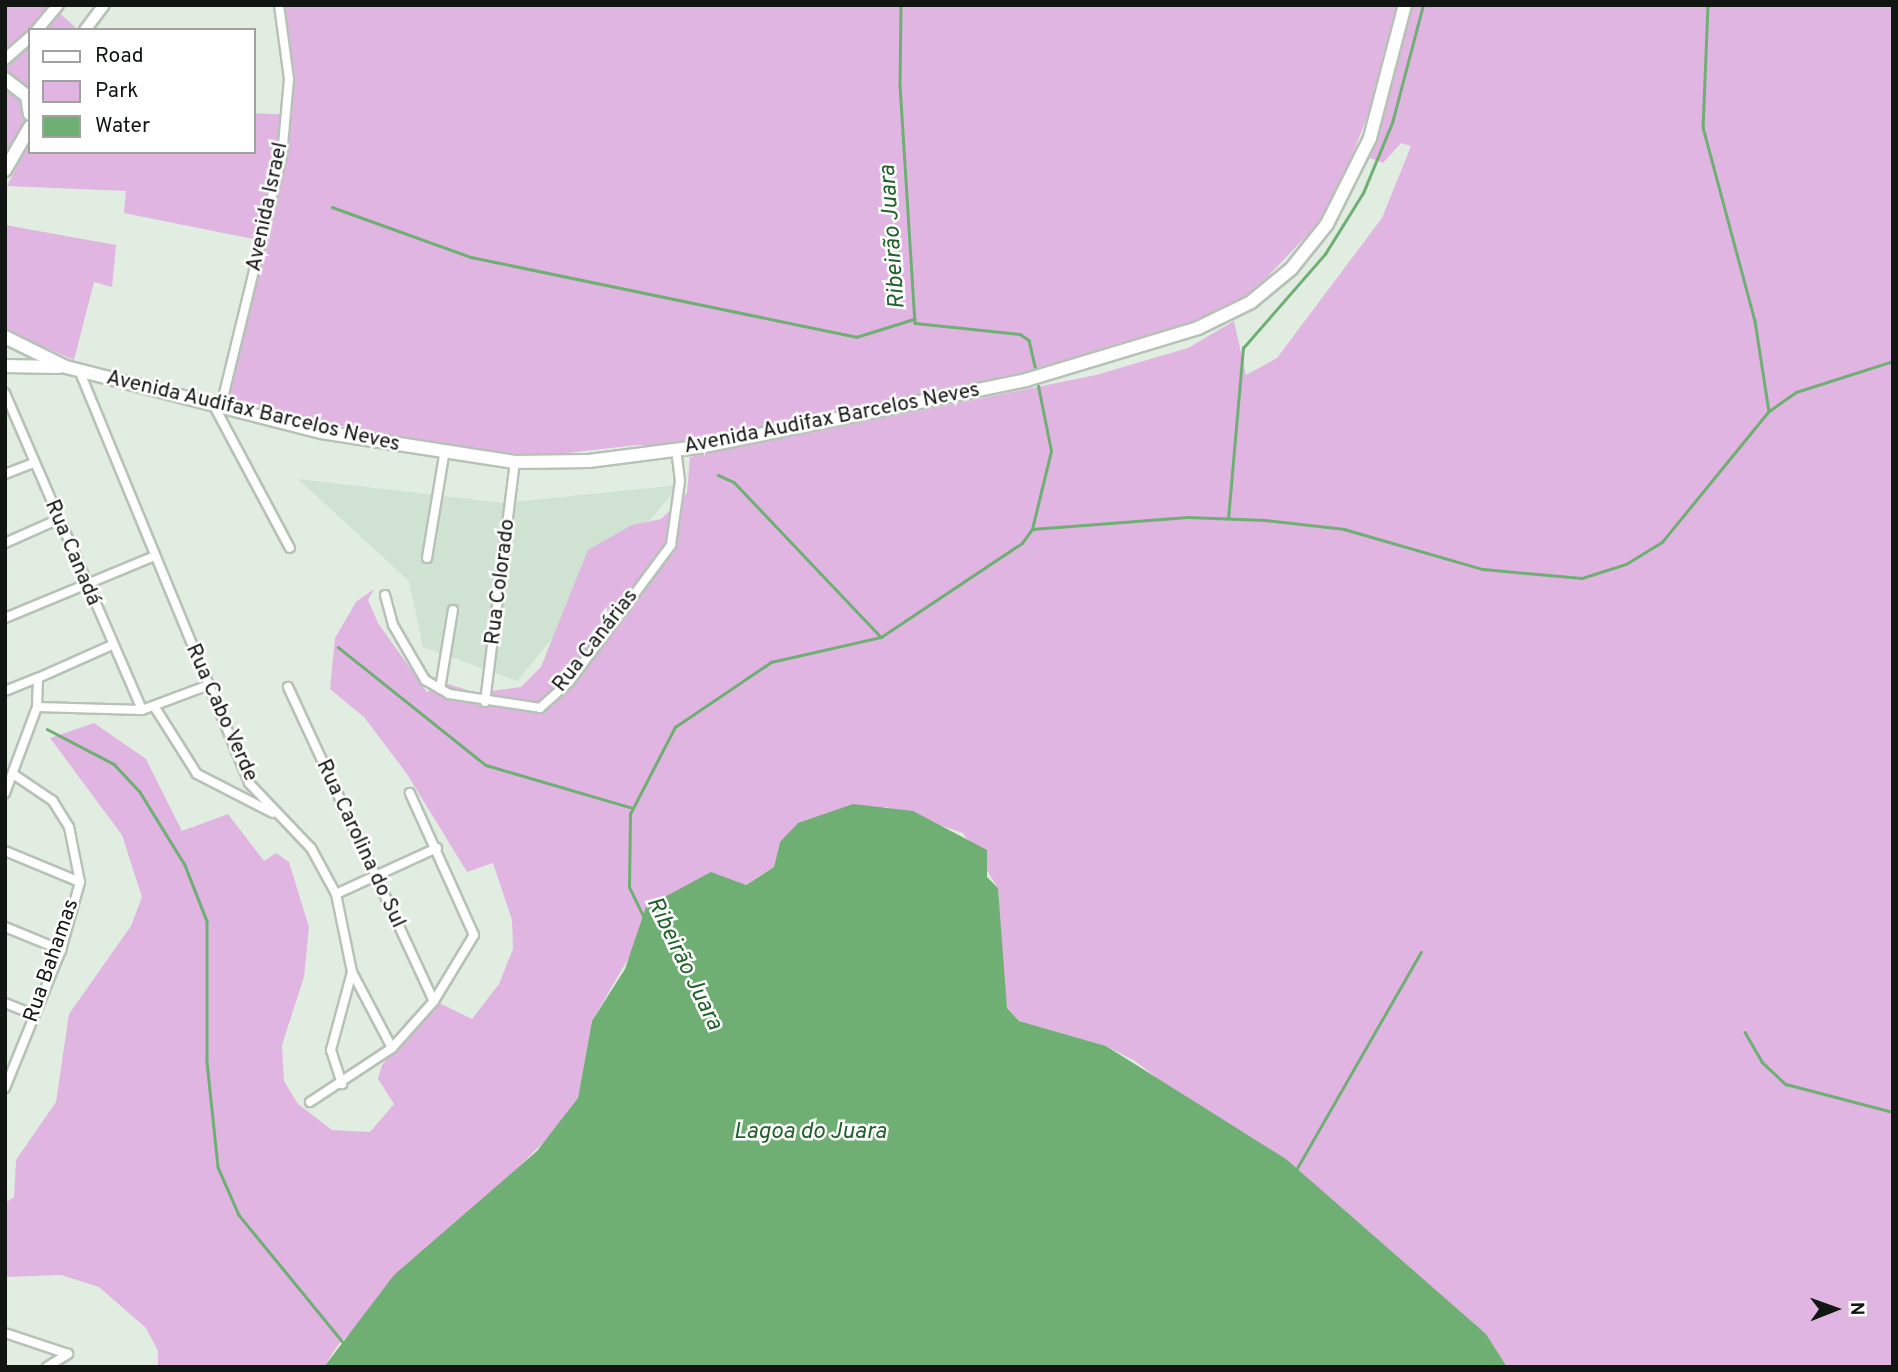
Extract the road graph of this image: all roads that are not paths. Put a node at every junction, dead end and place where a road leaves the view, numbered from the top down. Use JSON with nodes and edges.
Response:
{"nodes":[{"id":1,"x":58,"y":5,"type":"edge"},
{"id":2,"x":104,"y":5,"type":"edge"},
{"id":3,"x":279,"y":5,"type":"edge"},
{"id":4,"x":1405,"y":5,"type":"edge"},
{"id":5,"x":40,"y":28,"type":"edge"},
{"id":6,"x":87,"y":28,"type":"edge"},
{"id":7,"x":28,"y":39,"type":"edge"},
{"id":8,"x":5,"y":59,"type":"edge"},
{"id":9,"x":5,"y":79,"type":"edge"},
{"id":10,"x":28,"y":102,"type":"edge"},
{"id":11,"x":28,"y":130,"type":"edge"},
{"id":12,"x":5,"y":170,"type":"edge"},
{"id":13,"x":5,"y":337,"type":"edge"},
{"id":14,"x":5,"y":366,"type":"edge"},
{"id":15,"x":73,"y":369,"type":"junction"},
{"id":16,"x":6,"y":396,"type":"edge"},
{"id":17,"x":217,"y":405,"type":"junction"},
{"id":18,"x":676,"y":450,"type":"junction"},
{"id":19,"x":444,"y":455,"type":"junction"},
{"id":20,"x":515,"y":462,"type":"junction"},
{"id":21,"x":34,"y":463,"type":"junction"},
{"id":22,"x":5,"y":474,"type":"edge"},
{"id":23,"x":57,"y":520,"type":"junction"},
{"id":24,"x":5,"y":543,"type":"edge"},
{"id":25,"x":290,"y":548,"type":"dead end"},
{"id":26,"x":152,"y":557,"type":"junction"},
{"id":27,"x":427,"y":558,"type":"dead end"},
{"id":28,"x":85,"y":584,"type":"junction"},
{"id":29,"x":385,"y":596,"type":"dead end"},
{"id":30,"x":453,"y":610,"type":"dead end"},
{"id":31,"x":5,"y":618,"type":"edge"},
{"id":32,"x":112,"y":645,"type":"junction"},
{"id":33,"x":38,"y":678,"type":"junction"},
{"id":34,"x":209,"y":685,"type":"junction"},
{"id":35,"x":288,"y":687,"type":"dead end"},
{"id":36,"x":440,"y":689,"type":"junction"},
{"id":37,"x":5,"y":691,"type":"edge"},
{"id":38,"x":485,"y":702,"type":"junction"},
{"id":39,"x":154,"y":706,"type":"junction"},
{"id":40,"x":37,"y":707,"type":"junction"},
{"id":41,"x":142,"y":710,"type":"junction"},
{"id":42,"x":13,"y":774,"type":"junction"},
{"id":43,"x":5,"y":793,"type":"edge"},
{"id":44,"x":410,"y":793,"type":"dead end"},
{"id":45,"x":275,"y":814,"type":"junction"},
{"id":46,"x":437,"y":848,"type":"junction"},
{"id":47,"x":5,"y":851,"type":"edge"},
{"id":48,"x":373,"y":876,"type":"junction"},
{"id":49,"x":80,"y":882,"type":"junction"},
{"id":50,"x":336,"y":894,"type":"junction"},
{"id":51,"x":5,"y":927,"type":"edge"},
{"id":52,"x":61,"y":950,"type":"junction"},
{"id":53,"x":352,"y":972,"type":"junction"},
{"id":54,"x":434,"y":1001,"type":"junction"},
{"id":55,"x":5,"y":1003,"type":"edge"},
{"id":56,"x":34,"y":1015,"type":"junction"},
{"id":57,"x":392,"y":1048,"type":"junction"},
{"id":58,"x":7,"y":1082,"type":"edge"},
{"id":59,"x":342,"y":1084,"type":"junction"},
{"id":60,"x":310,"y":1102,"type":"dead end"},
{"id":61,"x":5,"y":1333,"type":"edge"},
{"id":62,"x":47,"y":1367,"type":"edge"}],
"edges":[{"from":1,"to":5,"type":"street"},
{"from":2,"to":6,"type":"street"},
{"from":3,"to":17,"type":"street","name":"Avenida Israel"},
{"from":4,"to":18,"type":"main road","name":"Avenida Audifax Barcelos Neves"},
{"from":7,"to":8,"type":"street"},
{"from":9,"to":10,"type":"main road"},
{"from":11,"to":12,"type":"main road"},
{"from":13,"to":15,"type":"main road","name":"Avenida Audifax Barcelos Neves"},
{"from":14,"to":15,"type":"main road","name":"Avenida Audifax Barcelos Neves"},
{"from":15,"to":17,"type":"main road","name":"Avenida Audifax Barcelos Neves"},
{"from":15,"to":26,"type":"street","name":"Rua Cabo Verde"},
{"from":16,"to":21,"type":"street","name":"Rua Canadá"},
{"from":17,"to":19,"type":"main road","name":"Avenida Audifax Barcelos Neves"},
{"from":17,"to":25,"type":"street"},
{"from":18,"to":20,"type":"main road","name":"Avenida Audifax Barcelos Neves"},
{"from":18,"to":38,"type":"street","name":"Rua Canárias"},
{"from":19,"to":20,"type":"main road","name":"Avenida Audifax Barcelos Neves"},
{"from":19,"to":27,"type":"street"},
{"from":20,"to":38,"type":"street","name":"Rua Colorado"},
{"from":21,"to":22,"type":"street"},
{"from":21,"to":23,"type":"street","name":"Rua Canadá"},
{"from":23,"to":24,"type":"street"},
{"from":23,"to":28,"type":"street","name":"Rua Canadá"},
{"from":26,"to":28,"type":"street"},
{"from":26,"to":34,"type":"street","name":"Rua Cabo Verde"},
{"from":28,"to":31,"type":"street"},
{"from":28,"to":32,"type":"street","name":"Rua Canadá"},
{"from":29,"to":36,"type":"street","name":"Rua Canárias"},
{"from":30,"to":36,"type":"street"},
{"from":32,"to":33,"type":"street"},
{"from":32,"to":41,"type":"street","name":"Rua Canadá"},
{"from":33,"to":37,"type":"street"},
{"from":33,"to":40,"type":"street"},
{"from":34,"to":39,"type":"street"},
{"from":34,"to":45,"type":"street","name":"Rua Cabo Verde"},
{"from":35,"to":48,"type":"street","name":"Rua Carolina do Sul"},
{"from":36,"to":38,"type":"street","name":"Rua Canárias"},
{"from":39,"to":41,"type":"street"},
{"from":39,"to":45,"type":"street"},
{"from":40,"to":41,"type":"street"},
{"from":40,"to":42,"type":"street"},
{"from":42,"to":43,"type":"street"},
{"from":42,"to":49,"type":"street","name":"Rua Bahamas"},
{"from":44,"to":46,"type":"street"},
{"from":45,"to":50,"type":"street","name":"Rua Cabo Verde"},
{"from":46,"to":48,"type":"street"},
{"from":46,"to":54,"type":"street"},
{"from":47,"to":49,"type":"street"},
{"from":48,"to":50,"type":"street"},
{"from":48,"to":54,"type":"street","name":"Rua Carolina do Sul"},
{"from":49,"to":52,"type":"street","name":"Rua Bahamas"},
{"from":50,"to":53,"type":"street","name":"Rua Cabo Verde"},
{"from":51,"to":52,"type":"street"},
{"from":52,"to":56,"type":"street","name":"Rua Bahamas"},
{"from":53,"to":57,"type":"street"},
{"from":53,"to":59,"type":"street","name":"Rua Cabo Verde"},
{"from":54,"to":57,"type":"street"},
{"from":55,"to":56,"type":"street"},
{"from":56,"to":58,"type":"street","name":"Rua Bahamas"},
{"from":57,"to":59,"type":"street"},
{"from":59,"to":60,"type":"street"},
{"from":61,"to":62,"type":"street"}]}
